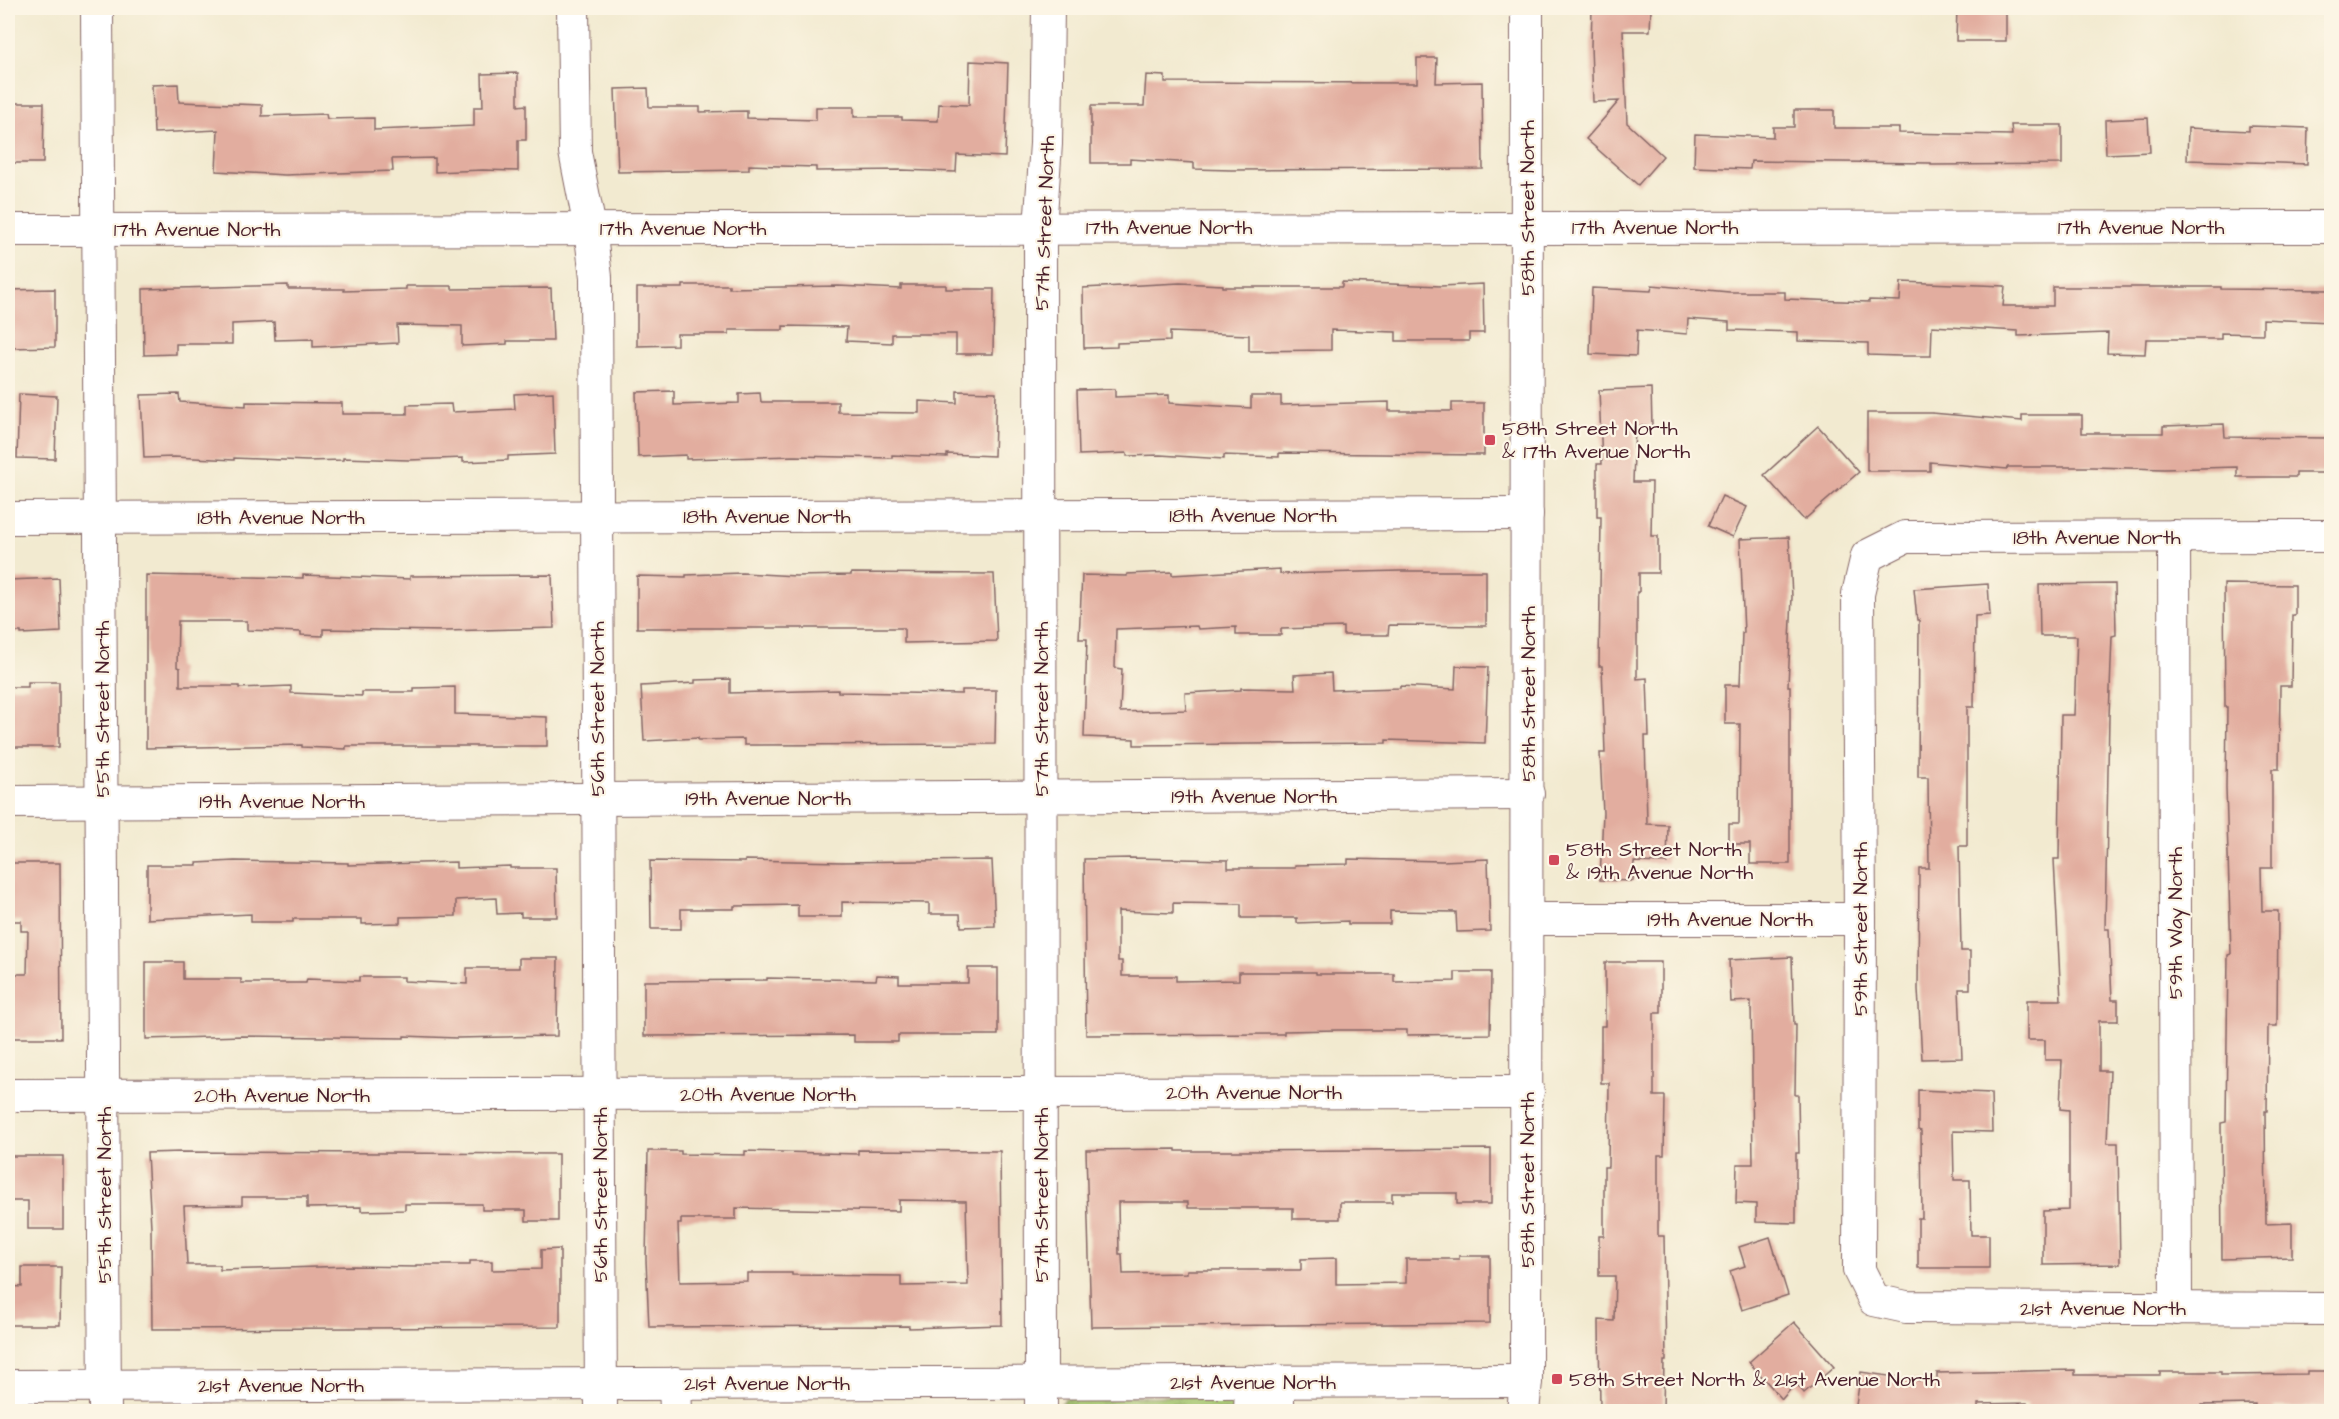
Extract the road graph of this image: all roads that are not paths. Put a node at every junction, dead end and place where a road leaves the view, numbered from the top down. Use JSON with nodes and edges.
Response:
{"nodes":[{"id":1,"x":97,"y":8,"type":"edge"},
{"id":2,"x":573,"y":8,"type":"edge"},
{"id":3,"x":1048,"y":8,"type":"edge"},
{"id":4,"x":1527,"y":8,"type":"edge"},
{"id":5,"x":1527,"y":227,"type":"junction"},
{"id":6,"x":2331,"y":227,"type":"edge"},
{"id":7,"x":590,"y":228,"type":"junction"},
{"id":8,"x":1040,"y":228,"type":"junction"},
{"id":9,"x":99,"y":229,"type":"junction"},
{"id":10,"x":8,"y":230,"type":"edge"},
{"id":11,"x":1527,"y":514,"type":"junction"},
{"id":12,"x":1041,"y":515,"type":"junction"},
{"id":13,"x":596,"y":516,"type":"junction"},
{"id":14,"x":101,"y":517,"type":"junction"},
{"id":15,"x":8,"y":518,"type":"edge"},
{"id":16,"x":2174,"y":536,"type":"junction"},
{"id":17,"x":2331,"y":536,"type":"edge"},
{"id":18,"x":1867,"y":556,"type":"joint"},
{"id":19,"x":1528,"y":794,"type":"junction"},
{"id":20,"x":1041,"y":797,"type":"junction"},
{"id":21,"x":597,"y":799,"type":"junction"},
{"id":22,"x":8,"y":802,"type":"edge"},
{"id":23,"x":102,"y":802,"type":"junction"},
{"id":24,"x":1528,"y":919,"type":"junction"},
{"id":25,"x":1860,"y":919,"type":"junction"},
{"id":26,"x":1528,"y":1092,"type":"junction"},
{"id":27,"x":1041,"y":1093,"type":"junction"},
{"id":28,"x":599,"y":1094,"type":"junction"},
{"id":29,"x":8,"y":1095,"type":"edge"},
{"id":30,"x":103,"y":1095,"type":"junction"},
{"id":31,"x":1874,"y":1300,"type":"joint"},
{"id":32,"x":2176,"y":1309,"type":"junction"},
{"id":33,"x":2331,"y":1309,"type":"edge"},
{"id":34,"x":1526,"y":1381,"type":"junction"},
{"id":35,"x":8,"y":1386,"type":"edge"},
{"id":36,"x":1264,"y":1396,"type":"edge"},
{"id":37,"x":676,"y":1397,"type":"edge"},
{"id":38,"x":1041,"y":1397,"type":"edge"},
{"id":39,"x":601,"y":1398,"type":"edge"},
{"id":40,"x":105,"y":1399,"type":"edge"},
{"id":41,"x":1523,"y":1412,"type":"edge"},
{"id":42,"x":1531,"y":1412,"type":"edge"}],
"edges":[{"from":1,"to":9,"type":"street","name":"55th Street North"},
{"from":2,"to":7,"type":"street","name":"56th Street North"},
{"from":3,"to":8,"type":"street","name":"57th Street North"},
{"from":4,"to":5,"type":"street","name":"58th Street North"},
{"from":5,"to":6,"type":"street","name":"17th Avenue North"},
{"from":5,"to":8,"type":"street","name":"17th Avenue North"},
{"from":5,"to":11,"type":"street","name":"58th Street North"},
{"from":7,"to":8,"type":"street","name":"17th Avenue North"},
{"from":7,"to":9,"type":"street","name":"17th Avenue North"},
{"from":7,"to":13,"type":"street","name":"56th Street North"},
{"from":8,"to":12,"type":"street","name":"57th Street North"},
{"from":9,"to":10,"type":"street","name":"17th Avenue North"},
{"from":9,"to":14,"type":"street","name":"55th Street North"},
{"from":11,"to":12,"type":"street","name":"18th Avenue North"},
{"from":11,"to":19,"type":"street","name":"58th Street North"},
{"from":12,"to":13,"type":"street","name":"18th Avenue North"},
{"from":12,"to":20,"type":"street","name":"57th Street North"},
{"from":13,"to":14,"type":"street","name":"18th Avenue North"},
{"from":13,"to":21,"type":"street","name":"56th Street North"},
{"from":14,"to":15,"type":"street","name":"18th Avenue North"},
{"from":14,"to":23,"type":"street","name":"55th Street North"},
{"from":16,"to":17,"type":"street","name":"18th Avenue North"},
{"from":16,"to":18,"type":"street","name":"18th Avenue North"},
{"from":16,"to":32,"type":"street","name":"59th Way North"},
{"from":18,"to":25,"type":"street","name":"59th Street North"},
{"from":19,"to":20,"type":"street","name":"19th Avenue North"},
{"from":19,"to":24,"type":"street","name":"58th Street North"},
{"from":20,"to":21,"type":"street","name":"19th Avenue North"},
{"from":20,"to":27,"type":"street","name":"57th Street North"},
{"from":21,"to":23,"type":"street","name":"19th Avenue North"},
{"from":21,"to":28,"type":"street","name":"56th Street North"},
{"from":22,"to":23,"type":"street","name":"19th Avenue North"},
{"from":23,"to":30,"type":"street","name":"55th Street North"},
{"from":24,"to":25,"type":"street","name":"19th Avenue North"},
{"from":24,"to":26,"type":"street","name":"58th Street North"},
{"from":25,"to":31,"type":"street","name":"59th Street North"},
{"from":26,"to":27,"type":"street","name":"20th Avenue North"},
{"from":26,"to":34,"type":"street","name":"58th Street North"},
{"from":27,"to":28,"type":"street","name":"20th Avenue North"},
{"from":27,"to":38,"type":"street","name":"57th Street North"},
{"from":28,"to":30,"type":"street","name":"20th Avenue North"},
{"from":28,"to":39,"type":"street","name":"56th Street North"},
{"from":29,"to":30,"type":"street","name":"20th Avenue North"},
{"from":30,"to":40,"type":"street","name":"55th Street North"},
{"from":31,"to":32,"type":"street","name":"21st Avenue North"},
{"from":32,"to":33,"type":"street","name":"21st Avenue North"},
{"from":34,"to":36,"type":"street","name":"21st Avenue North"},
{"from":34,"to":41,"type":"street","name":"58th Street North"},
{"from":34,"to":42,"type":"street","name":"58th Street North"},
{"from":35,"to":40,"type":"street","name":"21st Avenue North"},
{"from":36,"to":38,"type":"street","name":"21st Avenue North"},
{"from":37,"to":38,"type":"street","name":"21st Avenue North"},
{"from":37,"to":39,"type":"street","name":"21st Avenue North"},
{"from":39,"to":40,"type":"street","name":"21st Avenue North"}]}
